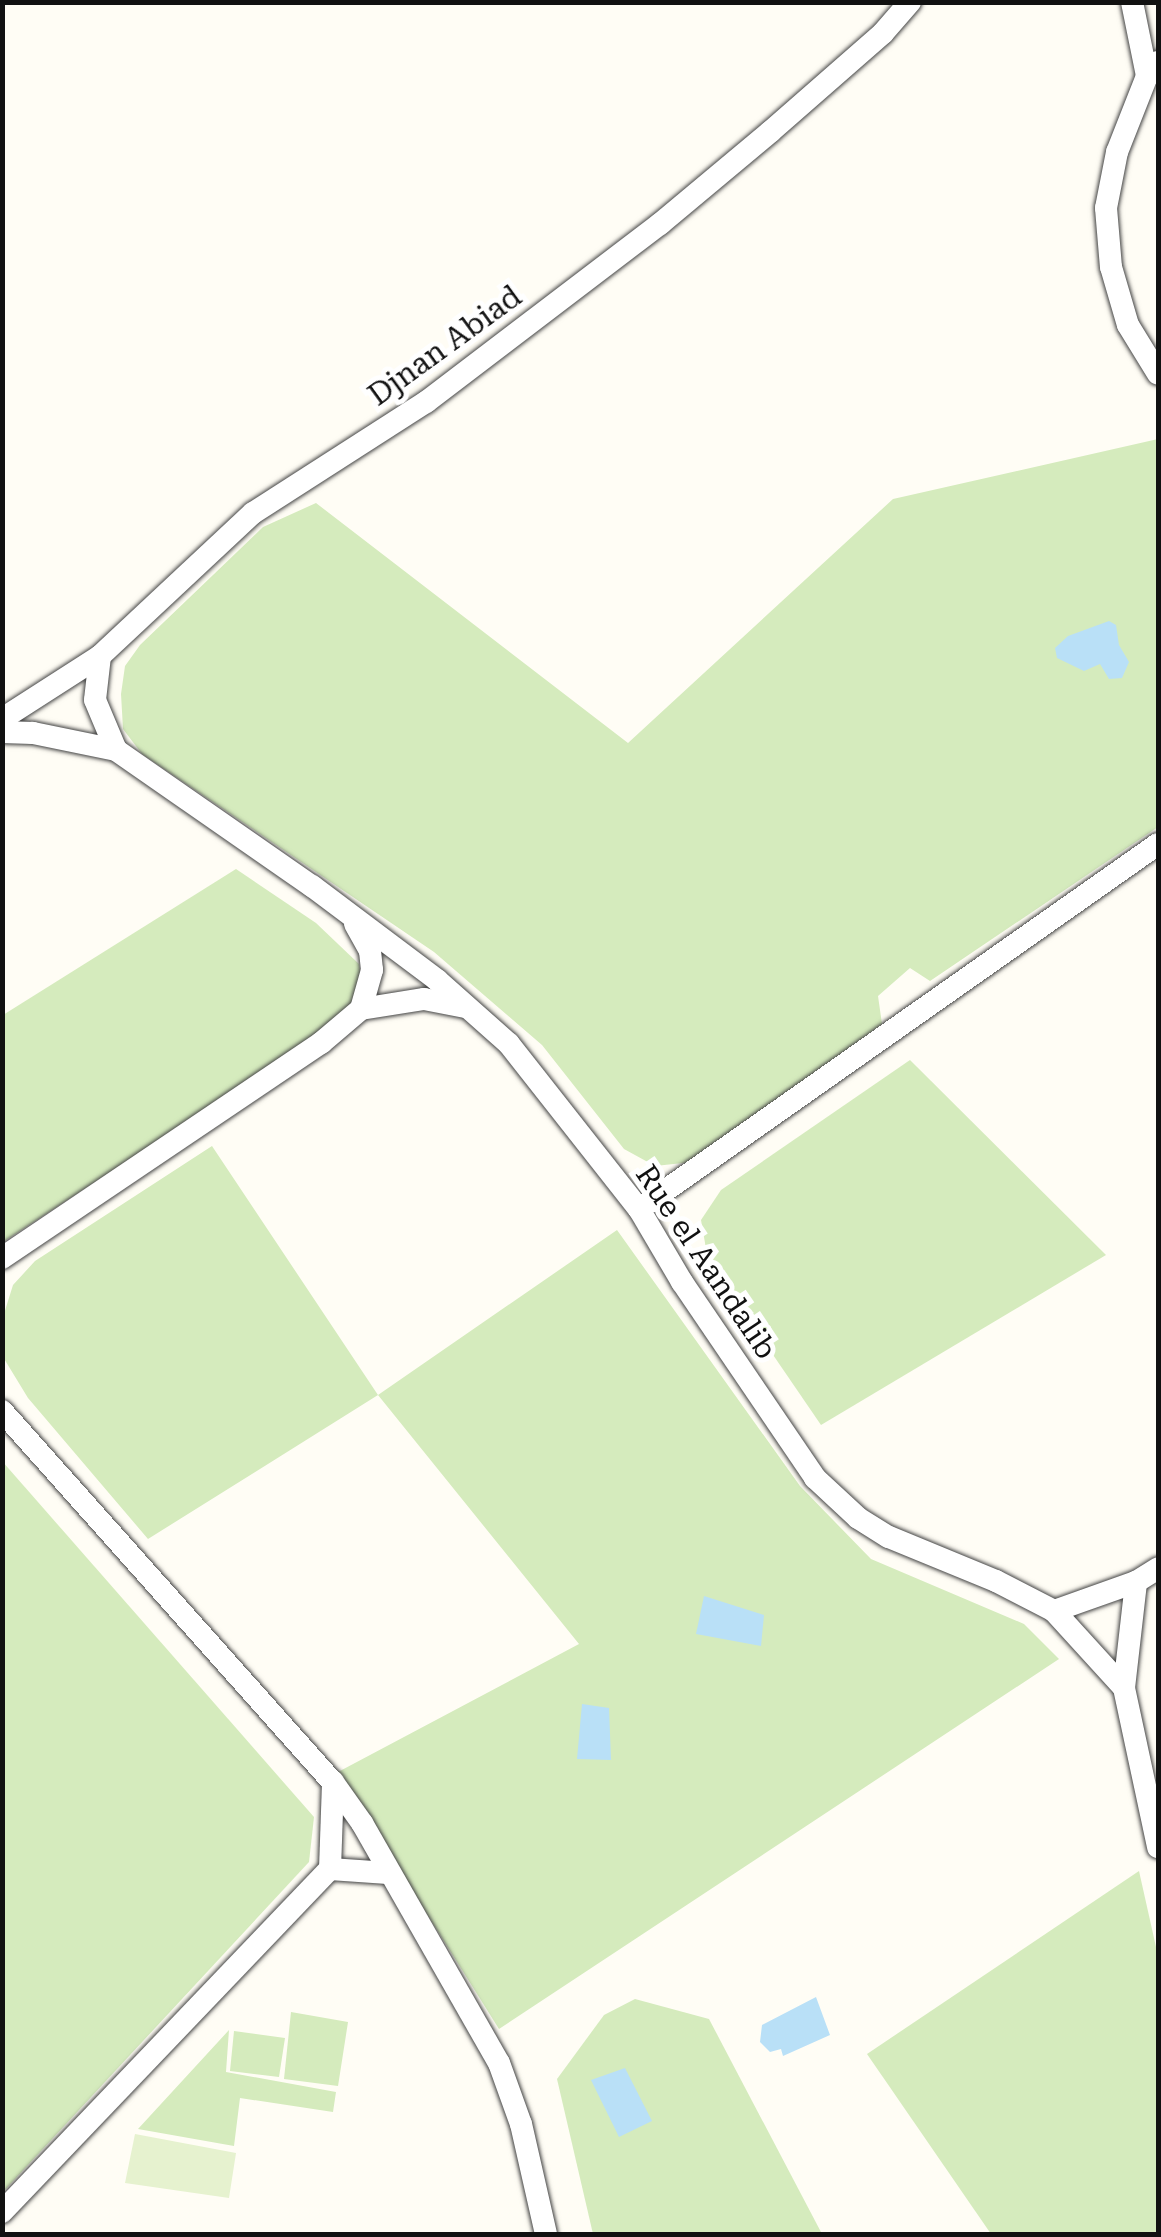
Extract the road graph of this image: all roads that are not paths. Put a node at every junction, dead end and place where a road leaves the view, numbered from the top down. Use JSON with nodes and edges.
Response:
{"nodes":[{"id":1,"x":910,"y":2,"type":"edge"},
{"id":2,"x":1132,"y":2,"type":"edge"},
{"id":3,"x":1153,"y":69,"type":"edge"},
{"id":4,"x":1158,"y":374,"type":"edge"},
{"id":5,"x":100,"y":656,"type":"junction"},
{"id":6,"x":2,"y":720,"type":"edge"},
{"id":7,"x":2,"y":732,"type":"edge"},
{"id":8,"x":116,"y":750,"type":"junction"},
{"id":9,"x":1158,"y":844,"type":"edge"},
{"id":10,"x":348,"y":913,"type":"junction"},
{"id":11,"x":361,"y":1010,"type":"junction"},
{"id":12,"x":473,"y":1010,"type":"junction"},
{"id":13,"x":639,"y":1209,"type":"junction"},
{"id":14,"x":2,"y":1258,"type":"edge"},
{"id":15,"x":2,"y":1411,"type":"edge"},
{"id":16,"x":1158,"y":1568,"type":"edge"},
{"id":17,"x":1136,"y":1582,"type":"junction"},
{"id":18,"x":1054,"y":1611,"type":"junction"},
{"id":19,"x":1124,"y":1688,"type":"junction"},
{"id":20,"x":334,"y":1782,"type":"junction"},
{"id":21,"x":1158,"y":1846,"type":"edge"},
{"id":22,"x":330,"y":1869,"type":"junction"},
{"id":23,"x":388,"y":1872,"type":"junction"},
{"id":24,"x":2,"y":2212,"type":"edge"},
{"id":25,"x":546,"y":2234,"type":"edge"}],
"edges":[{"from":1,"to":5,"type":"street","name":"Djnan Abiad"},
{"from":2,"to":3,"type":"street"},
{"from":3,"to":4,"type":"street"},
{"from":5,"to":6,"type":"street","name":"Djnan Abiad"},
{"from":5,"to":8,"type":"street"},
{"from":7,"to":8,"type":"street","name":"Rue el Aandalib"},
{"from":8,"to":10,"type":"street","name":"Rue el Aandalib"},
{"from":9,"to":13,"type":"street"},
{"from":10,"to":11,"type":"street"},
{"from":10,"to":12,"type":"street","name":"Rue el Aandalib"},
{"from":11,"to":12,"type":"street"},
{"from":11,"to":14,"type":"street"},
{"from":12,"to":13,"type":"street","name":"Rue el Aandalib"},
{"from":13,"to":18,"type":"street","name":"Rue el Aandalib"},
{"from":15,"to":20,"type":"street"},
{"from":16,"to":17,"type":"street"},
{"from":17,"to":18,"type":"street"},
{"from":17,"to":19,"type":"street"},
{"from":18,"to":19,"type":"street","name":"Rue el Aandalib"},
{"from":19,"to":21,"type":"street"},
{"from":20,"to":22,"type":"street"},
{"from":20,"to":23,"type":"street"},
{"from":22,"to":23,"type":"street"},
{"from":22,"to":24,"type":"street"},
{"from":23,"to":25,"type":"street"}]}
